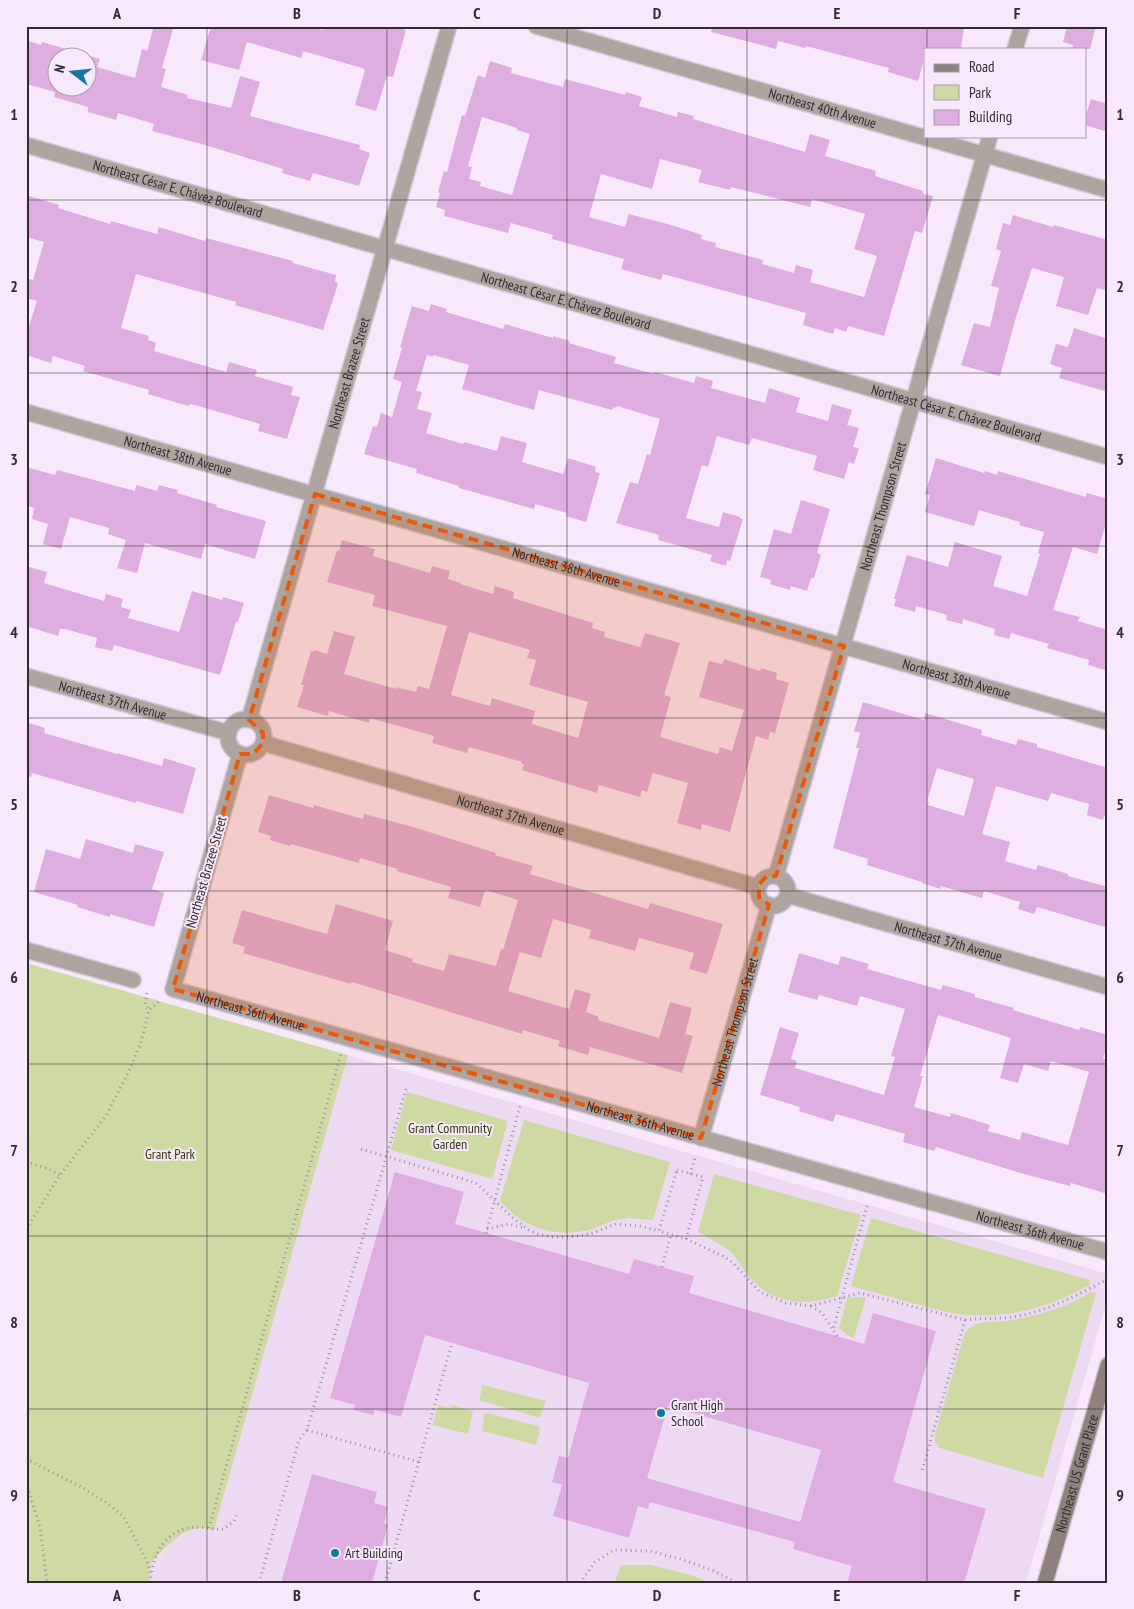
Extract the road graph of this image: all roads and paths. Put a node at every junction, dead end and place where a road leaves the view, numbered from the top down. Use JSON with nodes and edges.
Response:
{"nodes":[{"id":1,"x":449,"y":26,"type":"edge"},
{"id":2,"x":536,"y":26,"type":"edge"},
{"id":3,"x":1022,"y":26,"type":"edge"},
{"id":4,"x":1015,"y":48,"type":"edge"},
{"id":5,"x":924,"y":138,"type":"edge"},
{"id":6,"x":925,"y":138,"type":"edge"},
{"id":7,"x":989,"y":138,"type":"edge"},
{"id":8,"x":26,"y":145,"type":"edge"},
{"id":9,"x":984,"y":155,"type":"junction"},
{"id":10,"x":1108,"y":190,"type":"edge"},
{"id":11,"x":385,"y":249,"type":"junction"},
{"id":12,"x":914,"y":400,"type":"junction"},
{"id":13,"x":26,"y":412,"type":"edge"},
{"id":14,"x":1108,"y":457,"type":"edge"},
{"id":15,"x":315,"y":494,"type":"junction"},
{"id":16,"x":844,"y":646,"type":"junction"},
{"id":17,"x":26,"y":676,"type":"edge"},
{"id":18,"x":249,"y":720,"type":"junction"},
{"id":19,"x":1108,"y":722,"type":"edge"},
{"id":20,"x":228,"y":733,"type":"junction"},
{"id":21,"x":262,"y":743,"type":"junction"},
{"id":22,"x":240,"y":754,"type":"junction"},
{"id":23,"x":776,"y":876,"type":"junction"},
{"id":24,"x":758,"y":887,"type":"junction"},
{"id":25,"x":787,"y":895,"type":"junction"},
{"id":26,"x":769,"y":905,"type":"junction"},
{"id":27,"x":26,"y":950,"type":"edge"},
{"id":28,"x":133,"y":980,"type":"dead end"},
{"id":29,"x":1108,"y":987,"type":"edge"},
{"id":30,"x":173,"y":989,"type":"junction"},
{"id":31,"x":342,"y":1053,"type":"dead end"},
{"id":32,"x":525,"y":1088,"type":"junction"},
{"id":33,"x":406,"y":1089,"type":"dead end"},
{"id":34,"x":701,"y":1138,"type":"junction"},
{"id":35,"x":361,"y":1149,"type":"dead end"},
{"id":36,"x":386,"y":1157,"type":"junction"},
{"id":37,"x":26,"y":1162,"type":"edge"},
{"id":38,"x":692,"y":1166,"type":"dead end"},
{"id":39,"x":690,"y":1174,"type":"junction"},
{"id":40,"x":60,"y":1175,"type":"junction"},
{"id":41,"x":495,"y":1200,"type":"junction"},
{"id":42,"x":865,"y":1214,"type":"dead end"},
{"id":43,"x":26,"y":1228,"type":"edge"},
{"id":44,"x":529,"y":1230,"type":"junction"},
{"id":45,"x":659,"y":1231,"type":"junction"},
{"id":46,"x":671,"y":1234,"type":"junction"},
{"id":47,"x":686,"y":1239,"type":"junction"},
{"id":48,"x":1108,"y":1252,"type":"edge"},
{"id":49,"x":662,"y":1267,"type":"dead end"},
{"id":50,"x":1108,"y":1278,"type":"edge"},
{"id":51,"x":842,"y":1296,"type":"junction"},
{"id":52,"x":811,"y":1306,"type":"junction"},
{"id":53,"x":966,"y":1320,"type":"junction"},
{"id":54,"x":833,"y":1330,"type":"junction"},
{"id":55,"x":837,"y":1336,"type":"dead end"},
{"id":56,"x":452,"y":1343,"type":"dead end"},
{"id":57,"x":1108,"y":1364,"type":"edge"},
{"id":58,"x":307,"y":1430,"type":"junction"},
{"id":59,"x":26,"y":1459,"type":"edge"},
{"id":60,"x":419,"y":1462,"type":"junction"},
{"id":61,"x":922,"y":1471,"type":"dead end"},
{"id":62,"x":26,"y":1482,"type":"edge"},
{"id":63,"x":236,"y":1514,"type":"dead end"},
{"id":64,"x":210,"y":1528,"type":"junction"},
{"id":65,"x":152,"y":1581,"type":"edge"},
{"id":66,"x":47,"y":1583,"type":"edge"},
{"id":67,"x":260,"y":1583,"type":"edge"},
{"id":68,"x":385,"y":1583,"type":"edge"},
{"id":69,"x":580,"y":1583,"type":"edge"},
{"id":70,"x":738,"y":1583,"type":"edge"},
{"id":71,"x":1045,"y":1583,"type":"edge"}],
"edges":[{"from":1,"to":11,"type":"street","name":"Northeast Brazee Street"},
{"from":2,"to":5,"type":"street","name":"Northeast 40th Avenue"},
{"from":3,"to":4,"type":"street"},
{"from":6,"to":9,"type":"street","name":"Northeast 40th Avenue"},
{"from":7,"to":9,"type":"street","name":"Northeast Thompson Street"},
{"from":8,"to":11,"type":"street","name":"Northeast César E. Chávez Boulevard"},
{"from":9,"to":10,"type":"street","name":"Northeast 40th Avenue"},
{"from":9,"to":12,"type":"street","name":"Northeast Thompson Street"},
{"from":11,"to":12,"type":"street","name":"Northeast César E. Chávez Boulevard"},
{"from":11,"to":15,"type":"street","name":"Northeast Brazee Street"},
{"from":12,"to":14,"type":"street","name":"Northeast César E. Chávez Boulevard"},
{"from":12,"to":16,"type":"street","name":"Northeast Thompson Street"},
{"from":13,"to":15,"type":"street","name":"Northeast 38th Avenue"},
{"from":15,"to":16,"type":"street","name":"Northeast 38th Avenue"},
{"from":15,"to":18,"type":"street","name":"Northeast Brazee Street"},
{"from":16,"to":19,"type":"street","name":"Northeast 38th Avenue"},
{"from":16,"to":23,"type":"street","name":"Northeast Thompson Street"},
{"from":17,"to":20,"type":"street","name":"Northeast 37th Avenue"},
{"from":18,"to":20,"type":"street"},
{"from":18,"to":21,"type":"street"},
{"from":20,"to":22,"type":"street"},
{"from":21,"to":22,"type":"street"},
{"from":21,"to":24,"type":"street","name":"Northeast 37th Avenue"},
{"from":22,"to":30,"type":"street","name":"Northeast Brazee Street"},
{"from":23,"to":24,"type":"street"},
{"from":23,"to":25,"type":"street"},
{"from":24,"to":26,"type":"street"},
{"from":25,"to":26,"type":"street"},
{"from":25,"to":29,"type":"street","name":"Northeast 37th Avenue"},
{"from":26,"to":34,"type":"street","name":"Northeast Thompson Street"},
{"from":27,"to":28,"type":"street"},
{"from":30,"to":32,"type":"street","name":"Northeast 36th Avenue"},
{"from":30,"to":40,"type":"path"},
{"from":31,"to":64,"type":"path"},
{"from":32,"to":34,"type":"street","name":"Northeast 36th Avenue"},
{"from":32,"to":41,"type":"path"},
{"from":33,"to":36,"type":"path"},
{"from":34,"to":48,"type":"street","name":"Northeast 36th Avenue"},
{"from":35,"to":36,"type":"path"},
{"from":36,"to":41,"type":"path"},
{"from":36,"to":58,"type":"path"},
{"from":37,"to":40,"type":"path"},
{"from":38,"to":39,"type":"path"},
{"from":39,"to":45,"type":"path"},
{"from":39,"to":47,"type":"path"},
{"from":40,"to":43,"type":"path"},
{"from":41,"to":44,"type":"path"},
{"from":41,"to":44,"type":"path"},
{"from":42,"to":51,"type":"path"},
{"from":44,"to":45,"type":"path"},
{"from":45,"to":46,"type":"path"},
{"from":46,"to":47,"type":"path"},
{"from":46,"to":49,"type":"path"},
{"from":47,"to":52,"type":"path"},
{"from":50,"to":53,"type":"path"},
{"from":51,"to":52,"type":"path"},
{"from":51,"to":53,"type":"path"},
{"from":51,"to":54,"type":"path"},
{"from":52,"to":54,"type":"path"},
{"from":53,"to":61,"type":"path"},
{"from":54,"to":55,"type":"path"},
{"from":56,"to":60,"type":"path"},
{"from":57,"to":71,"type":"street","name":"Northeast US Grant Place"},
{"from":58,"to":60,"type":"path"},
{"from":58,"to":67,"type":"path"},
{"from":59,"to":65,"type":"path"},
{"from":60,"to":68,"type":"path"},
{"from":62,"to":66,"type":"path"},
{"from":63,"to":64,"type":"path"},
{"from":64,"to":65,"type":"path"},
{"from":69,"to":70,"type":"path"}]}
